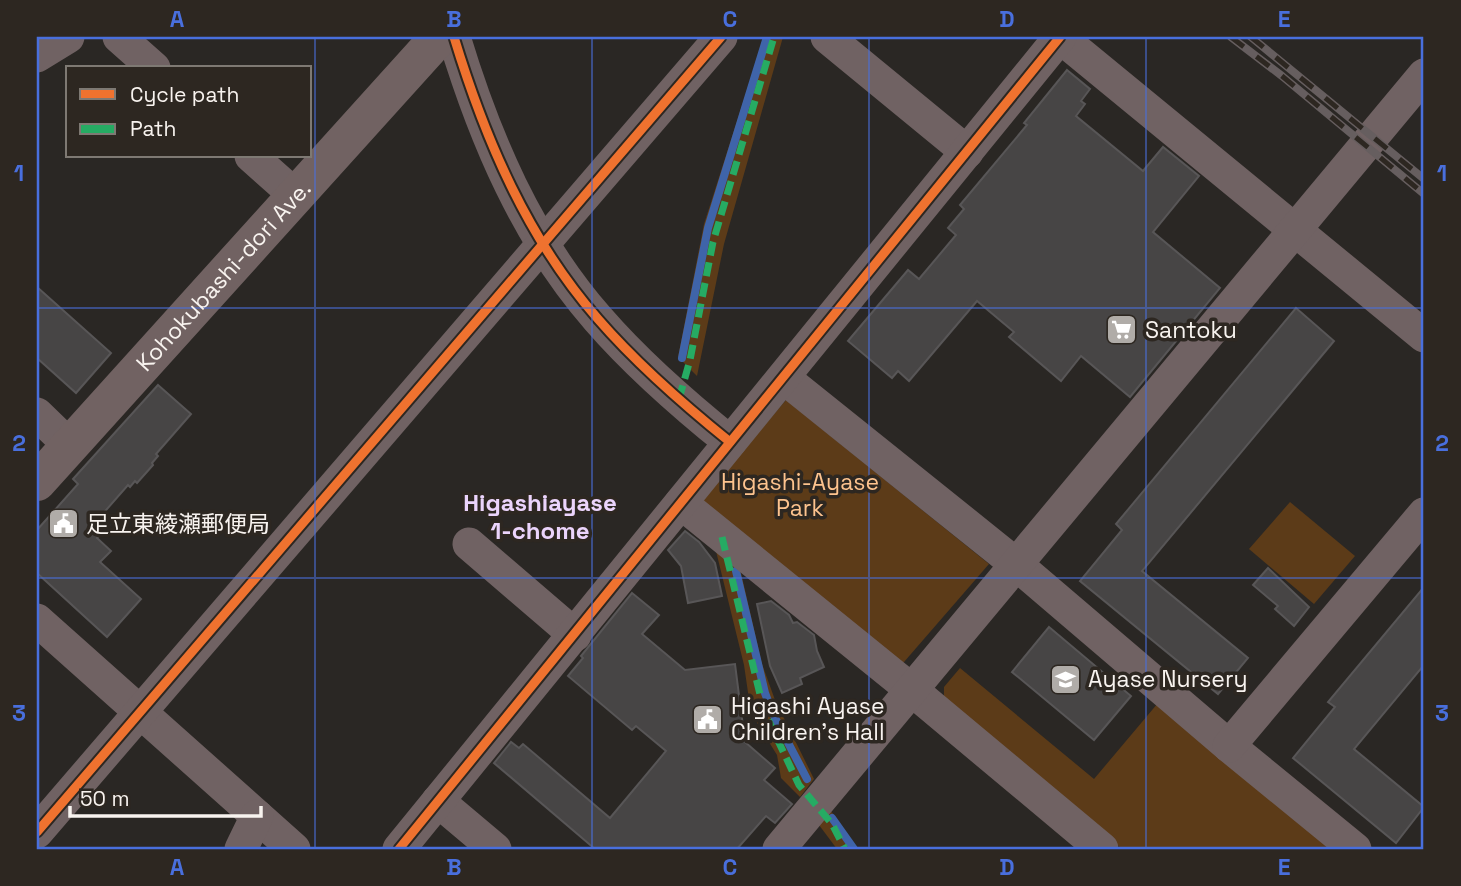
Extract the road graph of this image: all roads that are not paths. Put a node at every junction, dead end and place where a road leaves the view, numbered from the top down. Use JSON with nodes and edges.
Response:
{"nodes":[{"id":1,"x":68,"y":37,"type":"edge"},
{"id":2,"x":119,"y":37,"type":"edge"},
{"id":3,"x":439,"y":37,"type":"edge"},
{"id":4,"x":454,"y":37,"type":"edge"},
{"id":5,"x":721,"y":37,"type":"edge"},
{"id":6,"x":827,"y":37,"type":"edge"},
{"id":7,"x":1060,"y":37,"type":"edge"},
{"id":8,"x":37,"y":56,"type":"edge"},
{"id":9,"x":152,"y":66,"type":"edge"},
{"id":10,"x":1424,"y":75,"type":"edge"},
{"id":11,"x":967,"y":152,"type":"junction"},
{"id":12,"x":253,"y":158,"type":"edge"},
{"id":13,"x":296,"y":196,"type":"junction"},
{"id":14,"x":1297,"y":230,"type":"junction"},
{"id":15,"x":542,"y":244,"type":"junction"},
{"id":16,"x":1424,"y":336,"type":"edge"},
{"id":17,"x":784,"y":378,"type":"junction"},
{"id":18,"x":37,"y":415,"type":"edge"},
{"id":19,"x":727,"y":439,"type":"junction"},
{"id":20,"x":70,"y":446,"type":"junction"},
{"id":21,"x":37,"y":482,"type":"edge"},
{"id":22,"x":681,"y":503,"type":"junction"},
{"id":23,"x":1424,"y":513,"type":"edge"},
{"id":24,"x":469,"y":544,"type":"dead end"},
{"id":25,"x":1017,"y":565,"type":"junction"},
{"id":26,"x":37,"y":620,"type":"edge"},
{"id":27,"x":575,"y":635,"type":"junction"},
{"id":28,"x":913,"y":691,"type":"junction"},
{"id":29,"x":141,"y":712,"type":"junction"},
{"id":30,"x":1229,"y":746,"type":"junction"},
{"id":31,"x":438,"y":801,"type":"junction"},
{"id":32,"x":257,"y":816,"type":"junction"},
{"id":33,"x":37,"y":832,"type":"edge"},
{"id":34,"x":241,"y":849,"type":"edge"},
{"id":35,"x":294,"y":849,"type":"edge"},
{"id":36,"x":399,"y":849,"type":"edge"},
{"id":37,"x":495,"y":849,"type":"edge"},
{"id":38,"x":779,"y":849,"type":"edge"},
{"id":39,"x":1102,"y":849,"type":"edge"},
{"id":40,"x":1355,"y":849,"type":"edge"}],
"edges":[{"from":1,"to":8,"type":"street"},
{"from":2,"to":9,"type":"street"},
{"from":3,"to":13,"type":"main road","name":"Kohokubashi-dori Ave."},
{"from":4,"to":15,"type":"street"},
{"from":5,"to":15,"type":"street"},
{"from":6,"to":11,"type":"street"},
{"from":7,"to":11,"type":"street"},
{"from":7,"to":14,"type":"street"},
{"from":10,"to":14,"type":"street"},
{"from":11,"to":17,"type":"street"},
{"from":12,"to":13,"type":"street"},
{"from":13,"to":20,"type":"main road","name":"Kohokubashi-dori Ave."},
{"from":14,"to":16,"type":"street"},
{"from":14,"to":25,"type":"street"},
{"from":15,"to":19,"type":"street"},
{"from":15,"to":29,"type":"street"},
{"from":17,"to":19,"type":"street"},
{"from":17,"to":25,"type":"street"},
{"from":18,"to":20,"type":"street"},
{"from":19,"to":22,"type":"street"},
{"from":20,"to":21,"type":"main road","name":"Kohokubashi-dori Ave."},
{"from":22,"to":27,"type":"street"},
{"from":22,"to":28,"type":"street"},
{"from":23,"to":30,"type":"street"},
{"from":24,"to":27,"type":"street"},
{"from":25,"to":28,"type":"street"},
{"from":25,"to":30,"type":"street"},
{"from":26,"to":29,"type":"street"},
{"from":27,"to":31,"type":"street"},
{"from":28,"to":38,"type":"street"},
{"from":28,"to":39,"type":"street"},
{"from":29,"to":32,"type":"street"},
{"from":29,"to":33,"type":"street"},
{"from":30,"to":40,"type":"street"},
{"from":31,"to":36,"type":"street"},
{"from":31,"to":37,"type":"street"},
{"from":32,"to":34,"type":"street"},
{"from":32,"to":35,"type":"street"}]}
